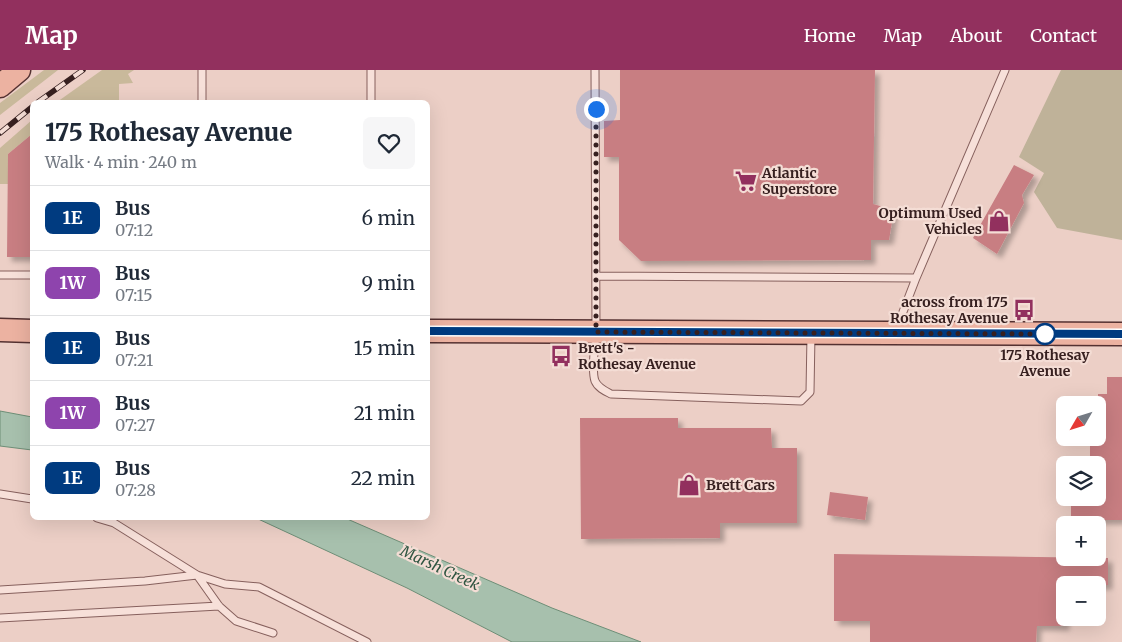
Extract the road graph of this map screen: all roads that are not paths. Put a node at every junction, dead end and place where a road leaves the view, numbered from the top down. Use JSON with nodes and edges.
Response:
{"nodes":[{"id":1,"x":19,"y":70,"type":"edge"},
{"id":2,"x":202,"y":70,"type":"edge"},
{"id":3,"x":371,"y":70,"type":"edge"},
{"id":4,"x":595,"y":70,"type":"edge"},
{"id":5,"x":1005,"y":70,"type":"edge"},
{"id":6,"x":0,"y":86,"type":"edge"},
{"id":7,"x":202,"y":100,"type":"edge"},
{"id":8,"x":371,"y":100,"type":"edge"},
{"id":9,"x":0,"y":275,"type":"edge"},
{"id":10,"x":30,"y":275,"type":"edge"},
{"id":11,"x":596,"y":276,"type":"junction"},
{"id":12,"x":916,"y":278,"type":"junction"},
{"id":13,"x":0,"y":330,"type":"edge"},
{"id":14,"x":30,"y":330,"type":"edge"},
{"id":15,"x":430,"y":331,"type":"edge"},
{"id":16,"x":596,"y":332,"type":"junction"},
{"id":17,"x":811,"y":333,"type":"junction"},
{"id":18,"x":895,"y":333,"type":"junction"},
{"id":19,"x":1122,"y":334,"type":"edge"},
{"id":20,"x":0,"y":494,"type":"edge"},
{"id":21,"x":30,"y":499,"type":"edge"},
{"id":22,"x":103,"y":520,"type":"edge"},
{"id":23,"x":197,"y":575,"type":"junction"},
{"id":24,"x":0,"y":590,"type":"edge"},
{"id":25,"x":219,"y":606,"type":"junction"},
{"id":26,"x":0,"y":618,"type":"edge"},
{"id":27,"x":273,"y":633,"type":"dead end"},
{"id":28,"x":367,"y":642,"type":"edge"}],
"edges":[{"from":1,"to":6,"type":"main road"},
{"from":2,"to":7,"type":"lane"},
{"from":3,"to":8,"type":"lane"},
{"from":4,"to":11,"type":"lane"},
{"from":5,"to":12,"type":"lane"},
{"from":9,"to":10,"type":"lane"},
{"from":11,"to":12,"type":"lane"},
{"from":11,"to":16,"type":"lane"},
{"from":12,"to":18,"type":"lane"},
{"from":13,"to":14,"type":"main road"},
{"from":15,"to":16,"type":"main road"},
{"from":16,"to":17,"type":"main road"},
{"from":16,"to":17,"type":"lane"},
{"from":17,"to":18,"type":"main road"},
{"from":18,"to":19,"type":"main road"},
{"from":20,"to":21,"type":"lane"},
{"from":22,"to":23,"type":"lane"},
{"from":23,"to":24,"type":"lane"},
{"from":23,"to":25,"type":"lane"},
{"from":23,"to":28,"type":"lane"},
{"from":25,"to":26,"type":"lane"},
{"from":25,"to":27,"type":"lane"}]}
